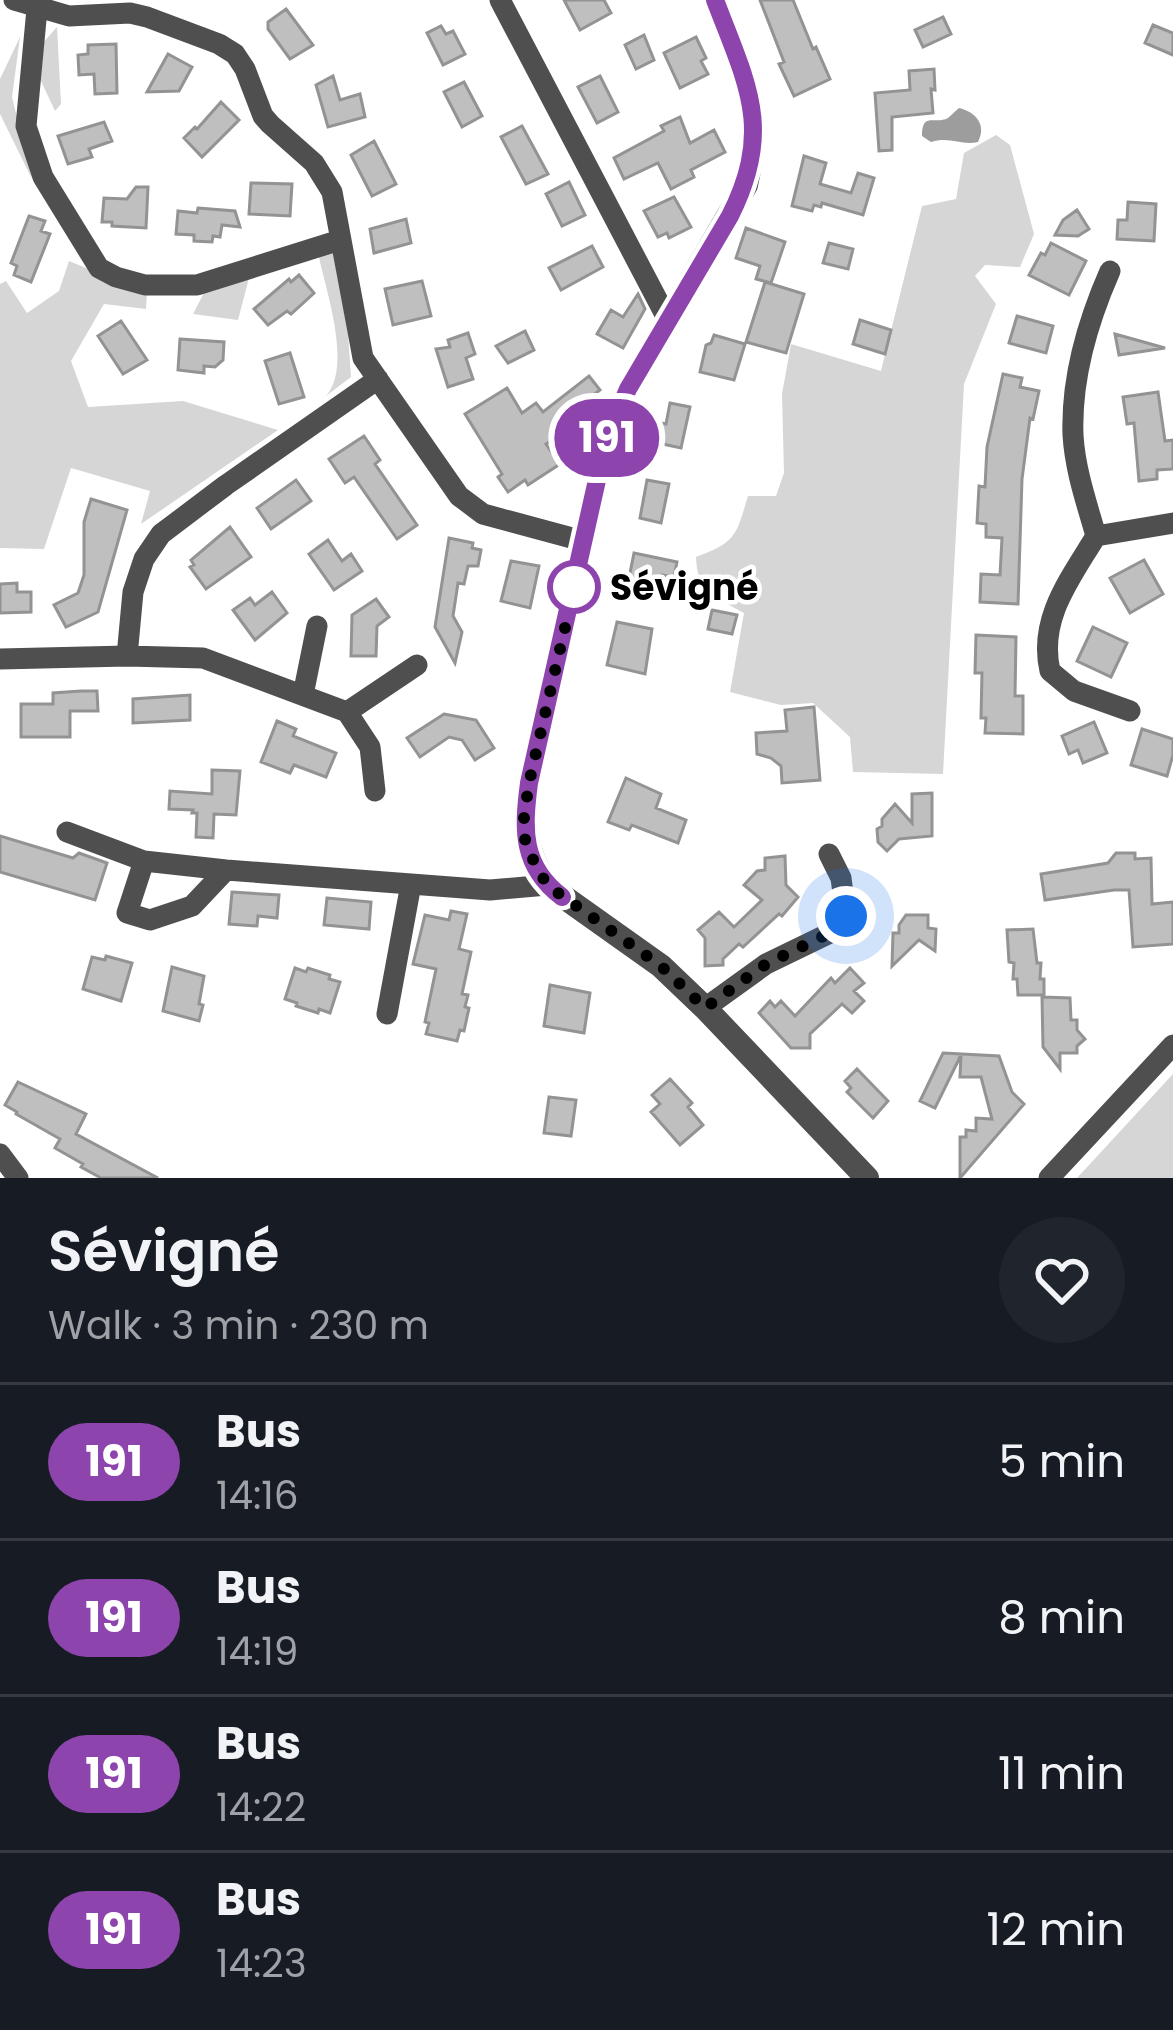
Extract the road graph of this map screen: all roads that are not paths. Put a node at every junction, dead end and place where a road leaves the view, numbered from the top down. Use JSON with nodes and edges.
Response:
{"nodes":[{"id":1,"x":14,"y":0,"type":"edge"},
{"id":2,"x":500,"y":0,"type":"edge"},
{"id":3,"x":715,"y":0,"type":"edge"},
{"id":4,"x":37,"y":9,"type":"junction"},
{"id":5,"x":340,"y":239,"type":"junction"},
{"id":6,"x":1110,"y":271,"type":"dead end"},
{"id":7,"x":668,"y":322,"type":"junction"},
{"id":8,"x":378,"y":379,"type":"junction"},
{"id":9,"x":1173,"y":523,"type":"edge"},
{"id":10,"x":1096,"y":536,"type":"junction"},
{"id":11,"x":583,"y":541,"type":"junction"},
{"id":12,"x":317,"y":626,"type":"dead end"},
{"id":13,"x":127,"y":656,"type":"junction"},
{"id":14,"x":0,"y":658,"type":"edge"},
{"id":15,"x":417,"y":665,"type":"dead end"},
{"id":16,"x":303,"y":695,"type":"junction"},
{"id":17,"x":1130,"y":711,"type":"dead end"},
{"id":18,"x":347,"y":712,"type":"junction"},
{"id":19,"x":375,"y":791,"type":"dead end"},
{"id":20,"x":67,"y":832,"type":"dead end"},
{"id":21,"x":829,"y":854,"type":"dead end"},
{"id":22,"x":143,"y":861,"type":"junction"},
{"id":23,"x":226,"y":870,"type":"junction"},
{"id":24,"x":411,"y":884,"type":"junction"},
{"id":25,"x":555,"y":891,"type":"junction"},
{"id":26,"x":705,"y":1008,"type":"junction"},
{"id":27,"x":387,"y":1014,"type":"dead end"},
{"id":28,"x":1173,"y":1045,"type":"edge"},
{"id":29,"x":0,"y":1154,"type":"edge"},
{"id":30,"x":18,"y":1178,"type":"edge"},
{"id":31,"x":867,"y":1178,"type":"edge"},
{"id":32,"x":1048,"y":1178,"type":"edge"}],
"edges":[{"from":1,"to":4,"type":"street"},
{"from":2,"to":7,"type":"street"},
{"from":3,"to":7,"type":"street"},
{"from":4,"to":5,"type":"street"},
{"from":4,"to":5,"type":"street"},
{"from":5,"to":8,"type":"street"},
{"from":6,"to":10,"type":"street"},
{"from":7,"to":11,"type":"street"},
{"from":8,"to":11,"type":"street"},
{"from":8,"to":13,"type":"street"},
{"from":9,"to":10,"type":"street"},
{"from":10,"to":17,"type":"street"},
{"from":11,"to":25,"type":"street"},
{"from":12,"to":16,"type":"street"},
{"from":13,"to":14,"type":"street"},
{"from":13,"to":16,"type":"street"},
{"from":15,"to":18,"type":"street"},
{"from":16,"to":18,"type":"street"},
{"from":18,"to":19,"type":"street"},
{"from":20,"to":22,"type":"street"},
{"from":21,"to":26,"type":"street"},
{"from":22,"to":23,"type":"street"},
{"from":22,"to":23,"type":"street"},
{"from":23,"to":24,"type":"street"},
{"from":24,"to":25,"type":"street"},
{"from":24,"to":27,"type":"street"},
{"from":25,"to":26,"type":"street"},
{"from":26,"to":31,"type":"street"},
{"from":28,"to":32,"type":"street"},
{"from":29,"to":30,"type":"street"}]}
